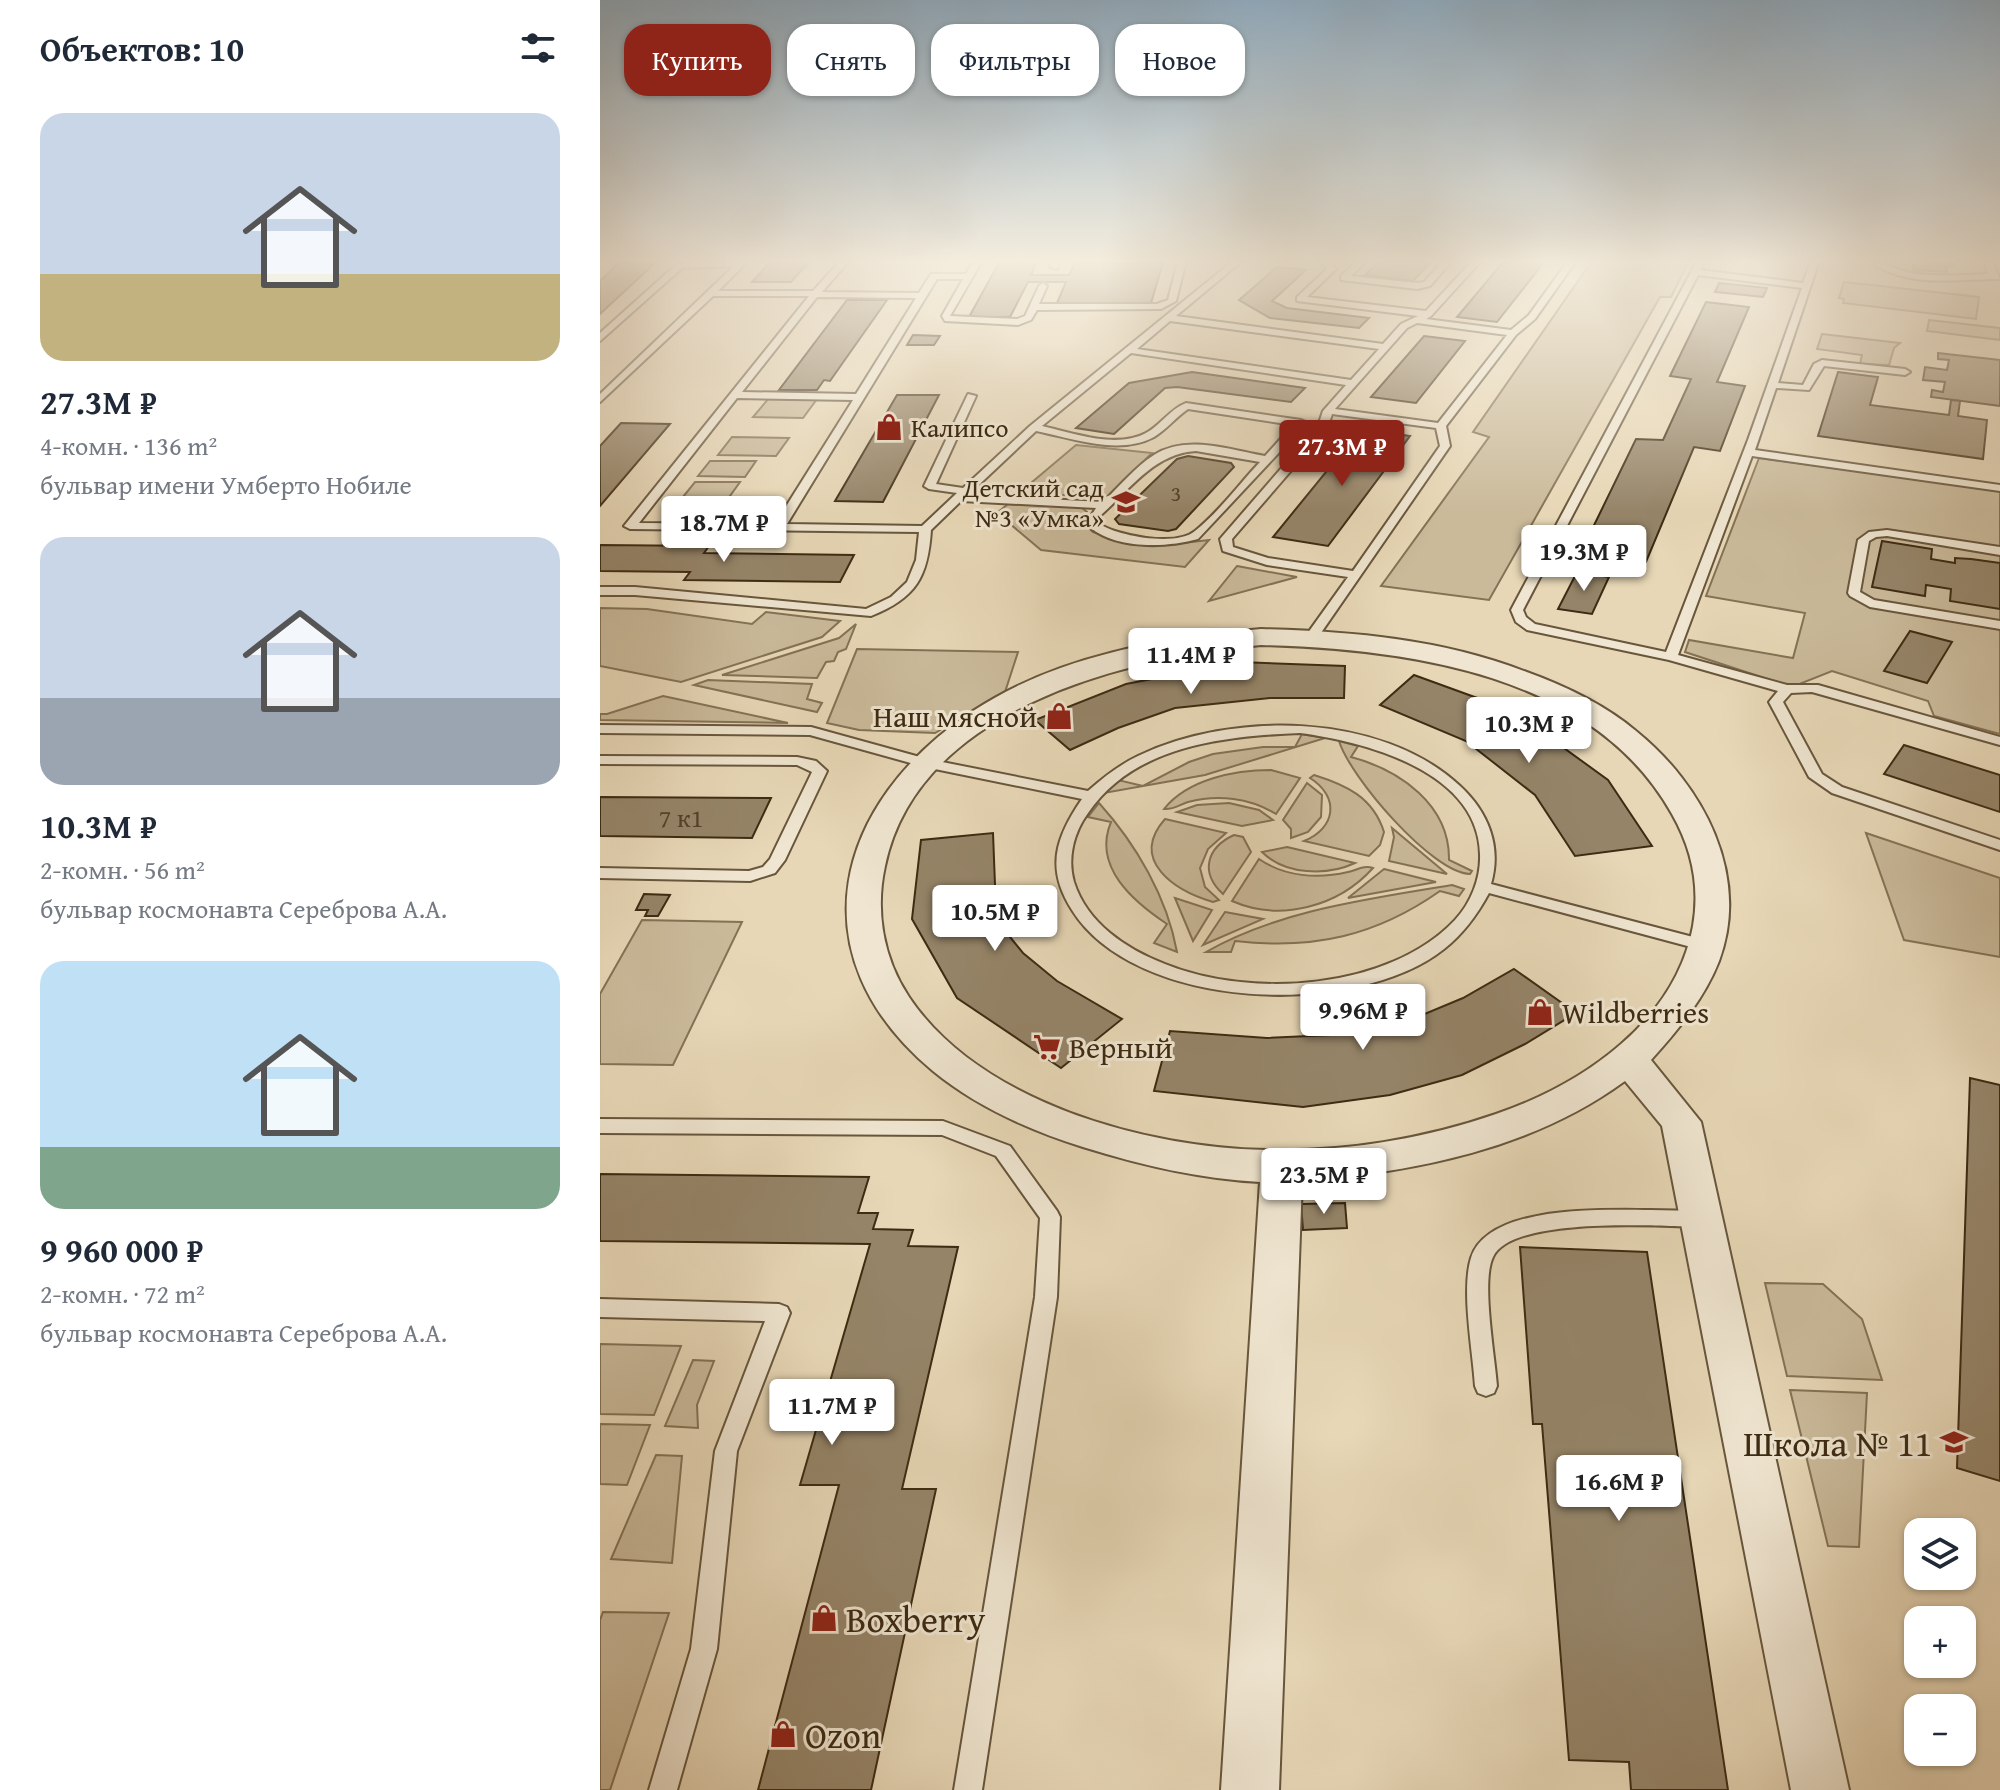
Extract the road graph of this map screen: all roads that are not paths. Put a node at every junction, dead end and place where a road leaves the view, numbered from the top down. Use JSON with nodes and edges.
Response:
{"nodes":[{"id":1,"x":657,"y":345,"type":"edge"},
{"id":2,"x":774,"y":345,"type":"edge"},
{"id":3,"x":891,"y":345,"type":"edge"},
{"id":4,"x":1135,"y":345,"type":"edge"},
{"id":5,"x":1367,"y":345,"type":"edge"},
{"id":6,"x":1387,"y":345,"type":"edge"},
{"id":7,"x":1504,"y":345,"type":"edge"},
{"id":8,"x":1657,"y":345,"type":"edge"},
{"id":9,"x":1786,"y":345,"type":"edge"},
{"id":10,"x":1385,"y":347,"type":"junction"},
{"id":11,"x":1128,"y":350,"type":"junction"},
{"id":12,"x":1905,"y":372,"type":"dead end"},
{"id":13,"x":1354,"y":383,"type":"junction"},
{"id":14,"x":1772,"y":385,"type":"junction"},
{"id":15,"x":734,"y":395,"type":"junction"},
{"id":16,"x":971,"y":396,"type":"dead end"},
{"id":17,"x":857,"y":397,"type":"junction"},
{"id":18,"x":600,"y":399,"type":"edge"},
{"id":19,"x":1328,"y":411,"type":"junction"},
{"id":20,"x":1301,"y":423,"type":"junction"},
{"id":21,"x":1441,"y":426,"type":"junction"},
{"id":22,"x":1323,"y":427,"type":"junction"},
{"id":23,"x":1034,"y":428,"type":"junction"},
{"id":24,"x":1748,"y":452,"type":"junction"},
{"id":25,"x":1267,"y":460,"type":"junction"},
{"id":26,"x":2000,"y":488,"type":"edge"},
{"id":27,"x":961,"y":494,"type":"junction"},
{"id":28,"x":1105,"y":505,"type":"junction"},
{"id":29,"x":779,"y":527,"type":"junction"},
{"id":30,"x":925,"y":529,"type":"junction"},
{"id":31,"x":2000,"y":551,"type":"edge"},
{"id":32,"x":1356,"y":575,"type":"junction"},
{"id":33,"x":600,"y":591,"type":"edge"},
{"id":34,"x":2000,"y":625,"type":"edge"},
{"id":35,"x":1311,"y":637,"type":"junction"},
{"id":36,"x":1671,"y":657,"type":"junction"},
{"id":37,"x":1787,"y":689,"type":"junction"},
{"id":38,"x":600,"y":729,"type":"edge"},
{"id":39,"x":2000,"y":741,"type":"edge"},
{"id":40,"x":600,"y":760,"type":"edge"},
{"id":41,"x":925,"y":763,"type":"junction"},
{"id":42,"x":1092,"y":796,"type":"junction"},
{"id":43,"x":2000,"y":845,"type":"edge"},
{"id":44,"x":600,"y":873,"type":"edge"},
{"id":45,"x":1485,"y":887,"type":"junction"},
{"id":46,"x":1706,"y":946,"type":"junction"},
{"id":47,"x":1627,"y":1058,"type":"junction"},
{"id":48,"x":600,"y":1126,"type":"edge"},
{"id":49,"x":1282,"y":1166,"type":"junction"},
{"id":50,"x":1700,"y":1219,"type":"junction"},
{"id":51,"x":600,"y":1308,"type":"edge"},
{"id":52,"x":1486,"y":1386,"type":"dead end"},
{"id":53,"x":663,"y":1790,"type":"edge"},
{"id":54,"x":968,"y":1790,"type":"edge"},
{"id":55,"x":1250,"y":1790,"type":"edge"},
{"id":56,"x":1820,"y":1790,"type":"edge"}],
"edges":[{"from":1,"to":18,"type":"lane"},
{"from":2,"to":15,"type":"lane"},
{"from":3,"to":17,"type":"lane"},
{"from":4,"to":11,"type":"lane"},
{"from":5,"to":10,"type":"lane"},
{"from":6,"to":10,"type":"lane"},
{"from":7,"to":21,"type":"lane"},
{"from":8,"to":36,"type":"lane"},
{"from":9,"to":14,"type":"lane"},
{"from":10,"to":13,"type":"lane"},
{"from":11,"to":13,"type":"lane"},
{"from":11,"to":23,"type":"lane"},
{"from":12,"to":14,"type":"lane"},
{"from":13,"to":19,"type":"lane"},
{"from":14,"to":24,"type":"lane"},
{"from":15,"to":17,"type":"lane"},
{"from":15,"to":29,"type":"lane"},
{"from":16,"to":27,"type":"lane"},
{"from":17,"to":29,"type":"lane"},
{"from":19,"to":21,"type":"lane"},
{"from":19,"to":22,"type":"lane"},
{"from":20,"to":22,"type":"lane"},
{"from":20,"to":23,"type":"lane"},
{"from":20,"to":25,"type":"lane"},
{"from":21,"to":32,"type":"lane"},
{"from":22,"to":32,"type":"lane"},
{"from":23,"to":27,"type":"lane"},
{"from":24,"to":26,"type":"lane"},
{"from":24,"to":36,"type":"lane"},
{"from":25,"to":28,"type":"lane"},
{"from":25,"to":28,"type":"lane"},
{"from":27,"to":28,"type":"lane"},
{"from":27,"to":30,"type":"lane"},
{"from":29,"to":30,"type":"lane"},
{"from":30,"to":33,"type":"lane"},
{"from":31,"to":34,"type":"lane"},
{"from":32,"to":35,"type":"lane"},
{"from":35,"to":41,"type":"street"},
{"from":35,"to":46,"type":"street"},
{"from":36,"to":37,"type":"lane"},
{"from":37,"to":39,"type":"lane"},
{"from":37,"to":43,"type":"lane"},
{"from":38,"to":41,"type":"lane"},
{"from":40,"to":44,"type":"lane"},
{"from":41,"to":42,"type":"lane"},
{"from":41,"to":49,"type":"street"},
{"from":42,"to":45,"type":"lane"},
{"from":42,"to":45,"type":"lane"},
{"from":45,"to":46,"type":"lane"},
{"from":46,"to":47,"type":"street"},
{"from":47,"to":49,"type":"street"},
{"from":47,"to":50,"type":"street"},
{"from":48,"to":54,"type":"lane"},
{"from":49,"to":55,"type":"street"},
{"from":50,"to":52,"type":"lane"},
{"from":50,"to":56,"type":"street"},
{"from":51,"to":53,"type":"lane"}]}
